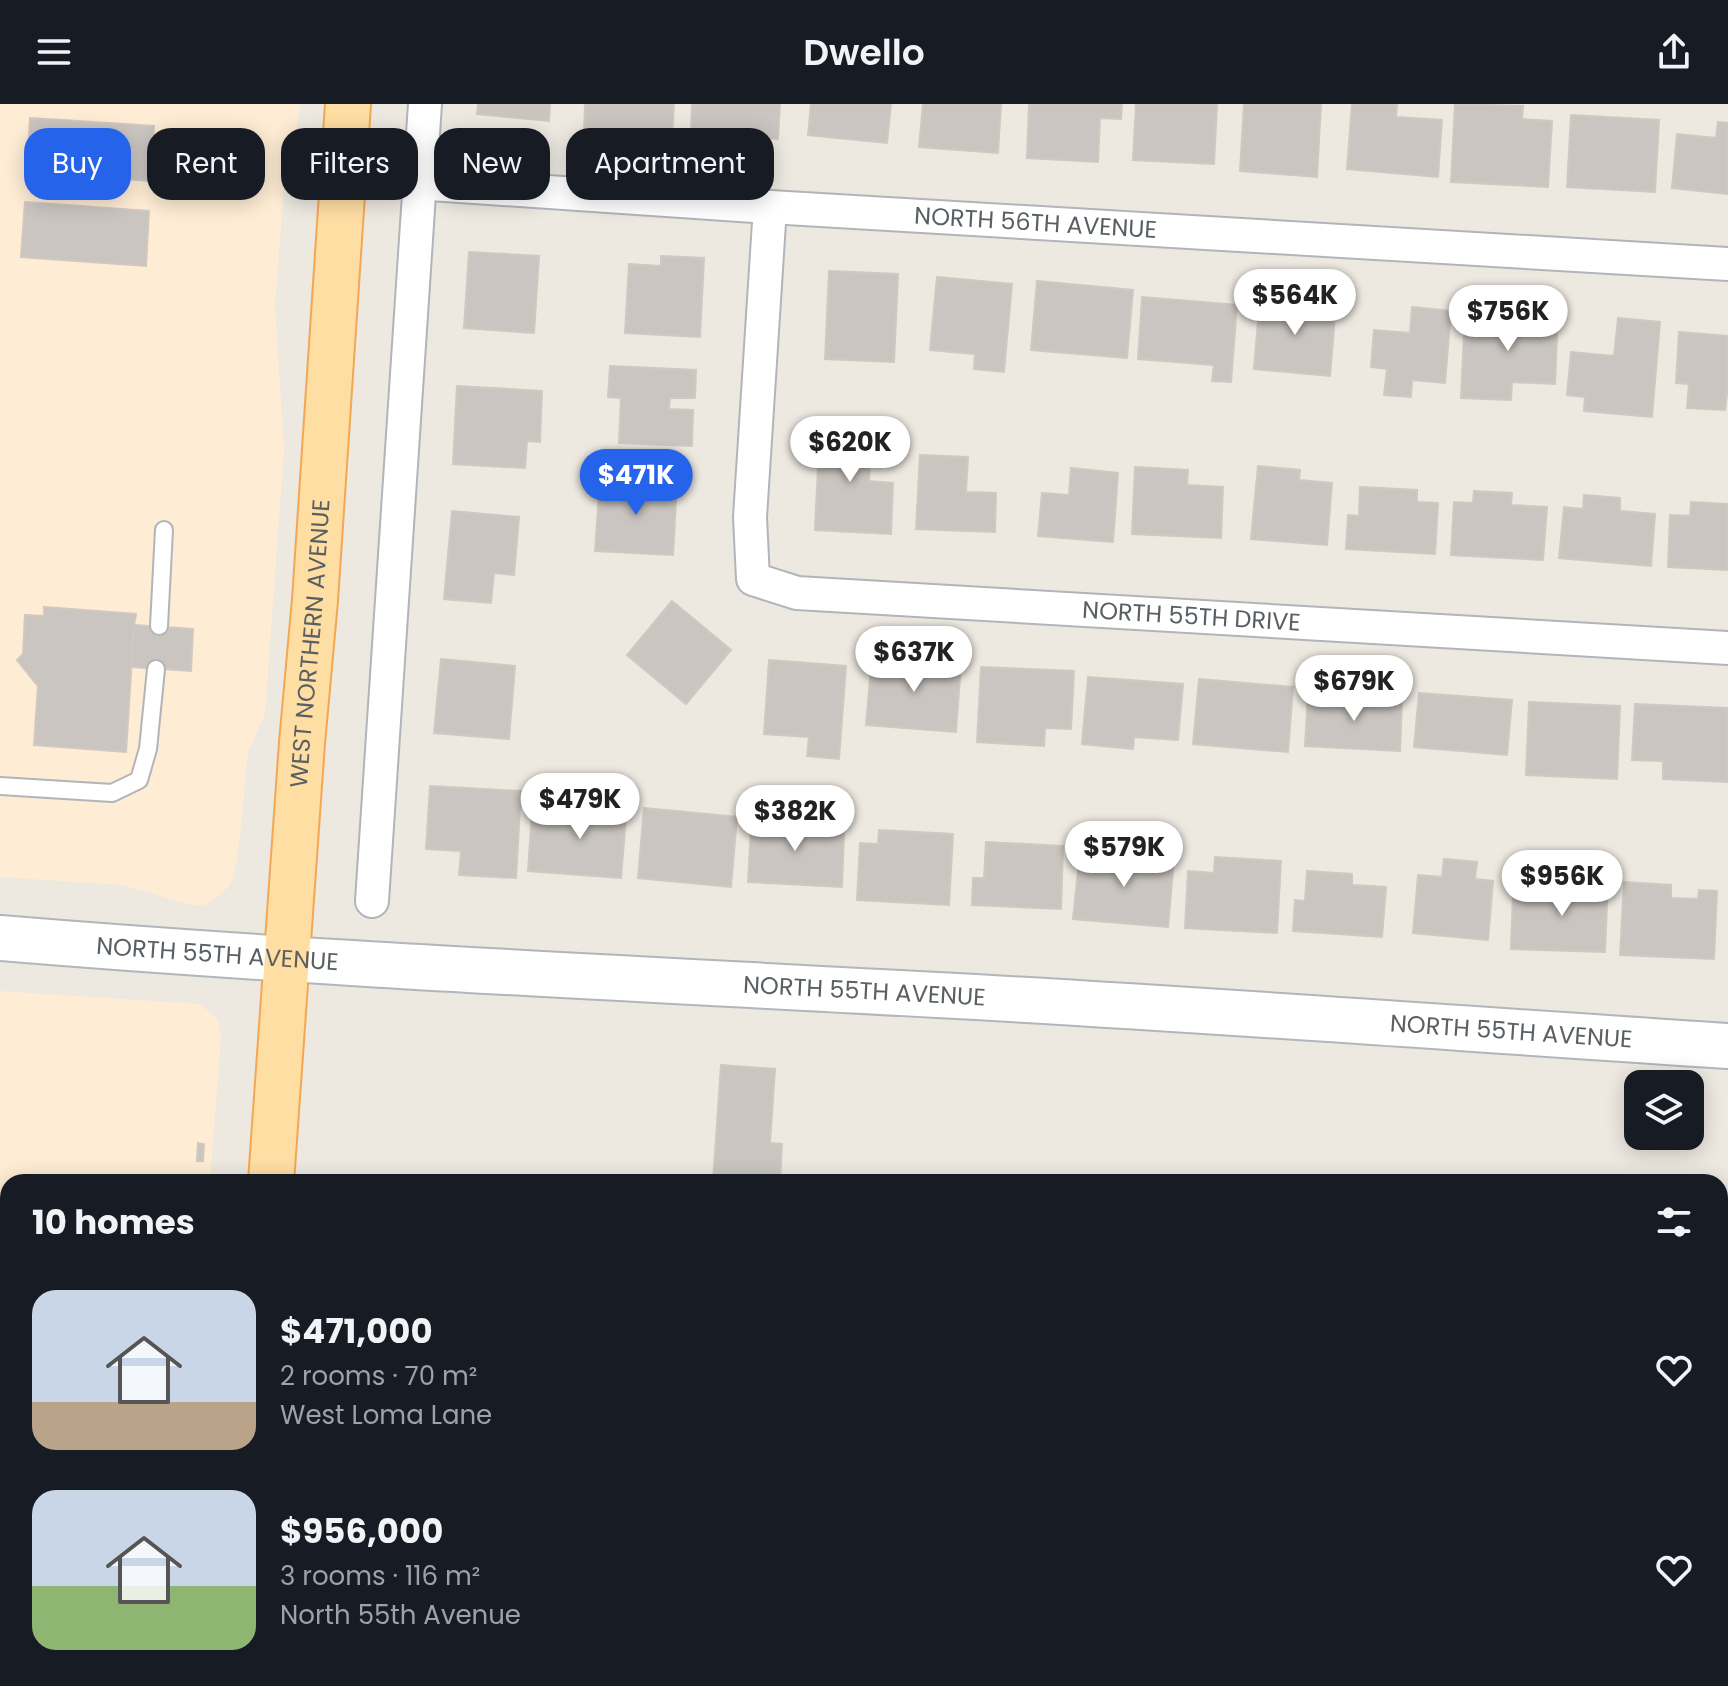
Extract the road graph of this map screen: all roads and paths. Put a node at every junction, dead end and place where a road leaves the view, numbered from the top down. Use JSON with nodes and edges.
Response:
{"nodes":[{"id":1,"x":348,"y":104,"type":"edge"},
{"id":2,"x":425,"y":104,"type":"edge"},
{"id":3,"x":346,"y":128,"type":"edge"},
{"id":4,"x":419,"y":183,"type":"junction"},
{"id":5,"x":342,"y":200,"type":"edge"},
{"id":6,"x":770,"y":207,"type":"junction"},
{"id":7,"x":1728,"y":264,"type":"edge"},
{"id":8,"x":164,"y":530,"type":"dead end"},
{"id":9,"x":159,"y":626,"type":"dead end"},
{"id":10,"x":1728,"y":648,"type":"edge"},
{"id":11,"x":156,"y":669,"type":"dead end"},
{"id":12,"x":0,"y":786,"type":"edge"},
{"id":13,"x":372,"y":901,"type":"dead end"},
{"id":14,"x":0,"y":938,"type":"edge"},
{"id":15,"x":286,"y":960,"type":"junction"},
{"id":16,"x":1728,"y":1046,"type":"edge"},
{"id":17,"x":272,"y":1174,"type":"edge"}],
"edges":[{"from":1,"to":3,"type":"main road","name":"WEST NORTHERN AVENUE"},
{"from":2,"to":4,"type":"street"},
{"from":4,"to":6,"type":"street","name":"NORTH 56TH AVENUE"},
{"from":4,"to":13,"type":"street"},
{"from":5,"to":15,"type":"main road","name":"WEST NORTHERN AVENUE"},
{"from":6,"to":7,"type":"street","name":"NORTH 56TH AVENUE"},
{"from":6,"to":10,"type":"street","name":"NORTH 55TH DRIVE"},
{"from":8,"to":9,"type":"lane"},
{"from":11,"to":12,"type":"lane"},
{"from":14,"to":15,"type":"street","name":"NORTH 55TH AVENUE"},
{"from":15,"to":16,"type":"street","name":"NORTH 55TH AVENUE"},
{"from":15,"to":17,"type":"main road","name":"WEST NORTHERN AVENUE"}]}
